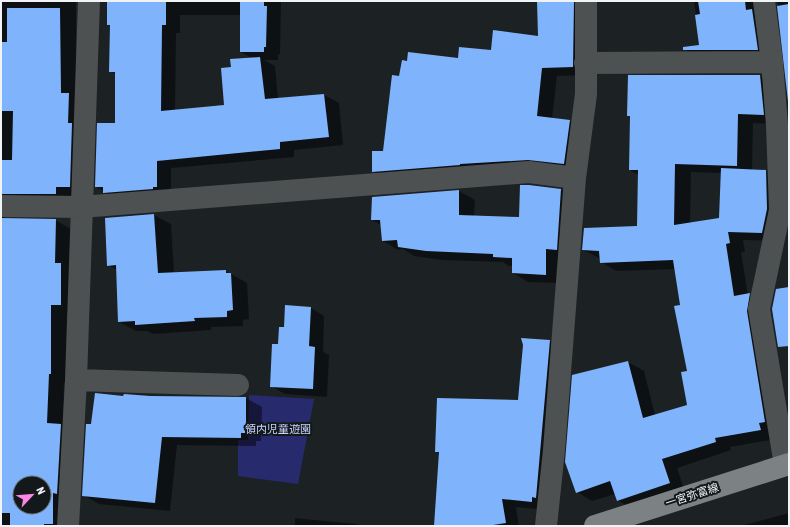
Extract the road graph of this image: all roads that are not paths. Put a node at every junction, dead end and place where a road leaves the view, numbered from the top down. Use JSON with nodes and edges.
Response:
{"nodes":[{"id":1,"x":89,"y":1,"type":"edge"},
{"id":2,"x":586,"y":1,"type":"edge"},
{"id":3,"x":764,"y":1,"type":"edge"},
{"id":4,"x":772,"y":62,"type":"junction"},
{"id":5,"x":585,"y":63,"type":"junction"},
{"id":6,"x":575,"y":178,"type":"junction"},
{"id":7,"x":1,"y":206,"type":"edge"},
{"id":8,"x":81,"y":207,"type":"junction"},
{"id":9,"x":76,"y":380,"type":"junction"},
{"id":10,"x":238,"y":385,"type":"dead end"},
{"id":11,"x":787,"y":464,"type":"edge"},
{"id":12,"x":68,"y":526,"type":"edge"},
{"id":13,"x":546,"y":526,"type":"edge"},
{"id":14,"x":595,"y":526,"type":"edge"}],
"edges":[{"from":1,"to":8,"type":"street"},
{"from":2,"to":5,"type":"street"},
{"from":3,"to":4,"type":"street"},
{"from":4,"to":5,"type":"street"},
{"from":4,"to":11,"type":"street"},
{"from":5,"to":6,"type":"street"},
{"from":6,"to":8,"type":"street"},
{"from":6,"to":13,"type":"street"},
{"from":7,"to":8,"type":"street"},
{"from":8,"to":9,"type":"street"},
{"from":9,"to":10,"type":"street"},
{"from":9,"to":12,"type":"street"},
{"from":11,"to":14,"type":"main road","name":"一宮弥富線"}]}
